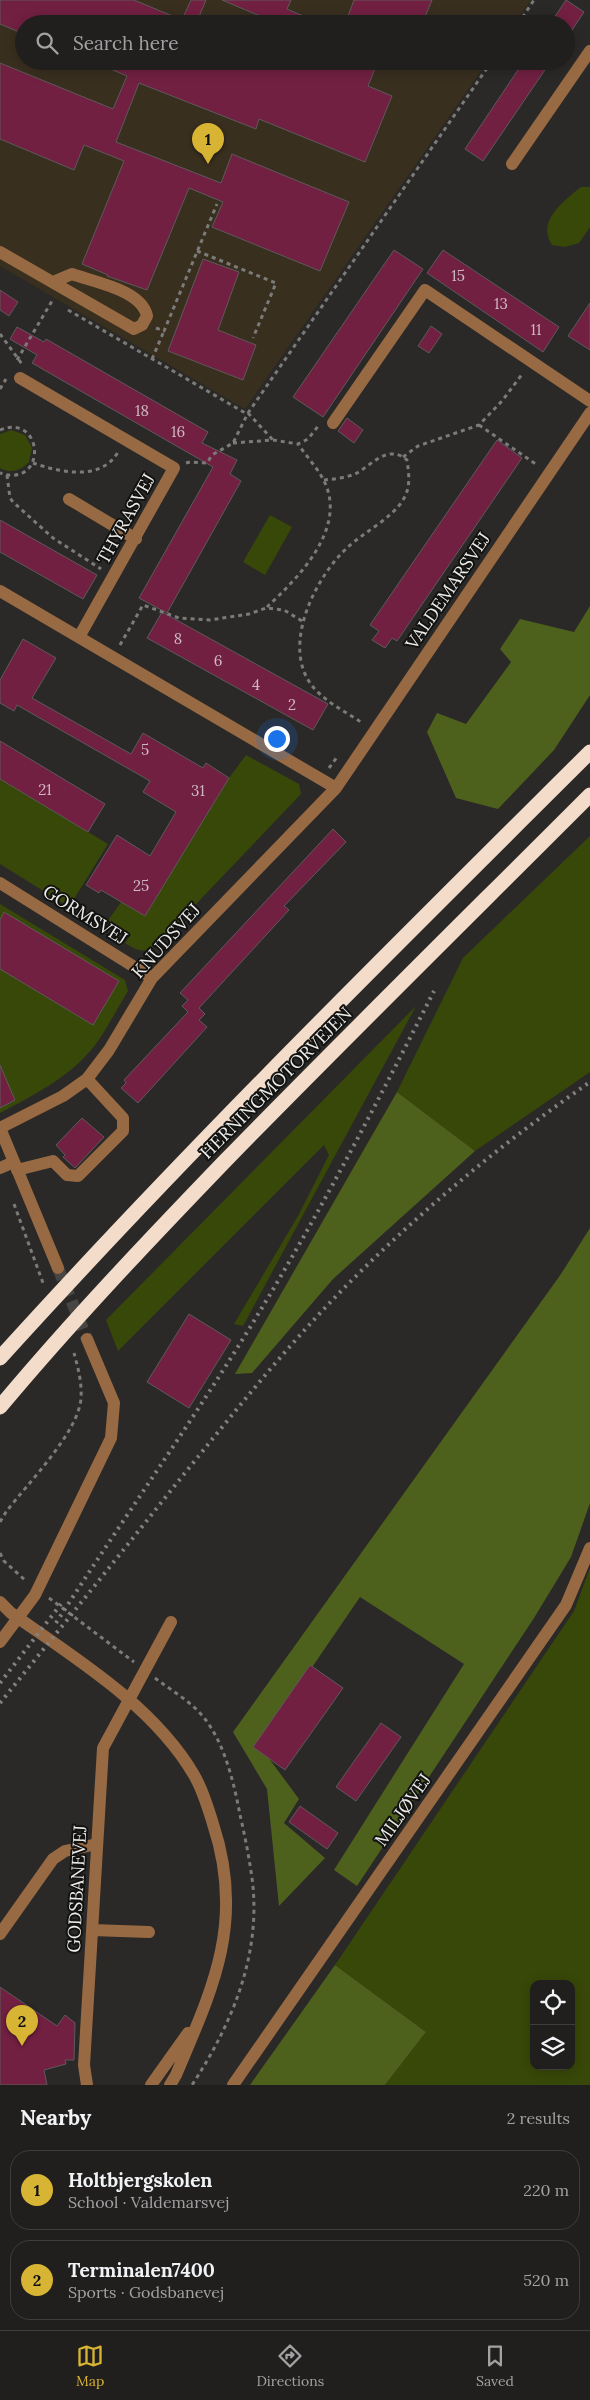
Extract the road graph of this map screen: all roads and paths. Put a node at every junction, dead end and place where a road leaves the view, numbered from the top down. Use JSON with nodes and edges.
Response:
{"nodes":[{"id":1,"x":534,"y":0,"type":"edge"},
{"id":2,"x":524,"y":15,"type":"edge"},
{"id":3,"x":590,"y":51,"type":"edge"},
{"id":4,"x":486,"y":70,"type":"edge"},
{"id":5,"x":512,"y":164,"type":"dead end"},
{"id":6,"x":216,"y":204,"type":"dead end"},
{"id":7,"x":197,"y":251,"type":"junction"},
{"id":8,"x":0,"y":252,"type":"edge"},
{"id":9,"x":54,"y":282,"type":"junction"},
{"id":10,"x":45,"y":297,"type":"dead end"},
{"id":11,"x":52,"y":301,"type":"junction"},
{"id":12,"x":142,"y":325,"type":"junction"},
{"id":13,"x":164,"y":331,"type":"junction"},
{"id":14,"x":0,"y":334,"type":"edge"},
{"id":15,"x":253,"y":338,"type":"dead end"},
{"id":16,"x":18,"y":359,"type":"junction"},
{"id":17,"x":152,"y":359,"type":"junction"},
{"id":18,"x":532,"y":361,"type":"junction"},
{"id":19,"x":13,"y":367,"type":"dead end"},
{"id":20,"x":18,"y":373,"type":"junction"},
{"id":21,"x":0,"y":389,"type":"edge"},
{"id":22,"x":590,"y":402,"type":"edge"},
{"id":23,"x":590,"y":413,"type":"edge"},
{"id":24,"x":248,"y":414,"type":"junction"},
{"id":25,"x":333,"y":424,"type":"joint"},
{"id":26,"x":479,"y":426,"type":"junction"},
{"id":27,"x":0,"y":430,"type":"edge"},
{"id":28,"x":125,"y":438,"type":"junction"},
{"id":29,"x":273,"y":440,"type":"junction"},
{"id":30,"x":233,"y":443,"type":"junction"},
{"id":31,"x":298,"y":444,"type":"junction"},
{"id":32,"x":182,"y":457,"type":"dead end"},
{"id":33,"x":403,"y":457,"type":"junction"},
{"id":34,"x":190,"y":462,"type":"junction"},
{"id":35,"x":32,"y":463,"type":"junction"},
{"id":36,"x":538,"y":465,"type":"dead end"},
{"id":37,"x":180,"y":469,"type":"junction"},
{"id":38,"x":0,"y":473,"type":"edge"},
{"id":39,"x":7,"y":475,"type":"junction"},
{"id":40,"x":324,"y":480,"type":"junction"},
{"id":41,"x":69,"y":499,"type":"dead end"},
{"id":42,"x":136,"y":538,"type":"junction"},
{"id":43,"x":114,"y":577,"type":"junction"},
{"id":44,"x":0,"y":592,"type":"edge"},
{"id":45,"x":266,"y":608,"type":"junction"},
{"id":46,"x":302,"y":621,"type":"junction"},
{"id":47,"x":79,"y":637,"type":"junction"},
{"id":48,"x":120,"y":645,"type":"dead end"},
{"id":49,"x":361,"y":722,"type":"dead end"},
{"id":50,"x":590,"y":752,"type":"edge"},
{"id":51,"x":336,"y":788,"type":"junction"},
{"id":52,"x":590,"y":795,"type":"edge"},
{"id":53,"x":0,"y":883,"type":"edge"},
{"id":54,"x":152,"y":978,"type":"junction"},
{"id":55,"x":87,"y":1079,"type":"junction"},
{"id":56,"x":0,"y":1128,"type":"edge"},
{"id":57,"x":15,"y":1166,"type":"junction"},
{"id":58,"x":0,"y":1168,"type":"edge"},
{"id":59,"x":10,"y":1195,"type":"dead end"},
{"id":60,"x":58,"y":1268,"type":"tunnel mouth"},
{"id":61,"x":43,"y":1283,"type":"dead end"},
{"id":62,"x":87,"y":1339,"type":"tunnel mouth"},
{"id":63,"x":74,"y":1353,"type":"dead end"},
{"id":64,"x":0,"y":1358,"type":"edge"},
{"id":65,"x":0,"y":1407,"type":"edge"},
{"id":66,"x":0,"y":1522,"type":"edge"},
{"id":67,"x":590,"y":1548,"type":"edge"},
{"id":68,"x":0,"y":1553,"type":"edge"},
{"id":69,"x":29,"y":1583,"type":"dead end"},
{"id":70,"x":45,"y":1595,"type":"dead end"},
{"id":71,"x":0,"y":1602,"type":"edge"},
{"id":72,"x":6,"y":1611,"type":"edge"},
{"id":73,"x":171,"y":1622,"type":"dead end"},
{"id":74,"x":0,"y":1642,"type":"edge"},
{"id":75,"x":139,"y":1666,"type":"dead end"},
{"id":76,"x":147,"y":1672,"type":"dead end"},
{"id":77,"x":178,"y":1696,"type":"dead end"},
{"id":78,"x":97,"y":1844,"type":"junction"},
{"id":79,"x":92,"y":1930,"type":"junction"},
{"id":80,"x":148,"y":1932,"type":"dead end"},
{"id":81,"x":0,"y":1934,"type":"edge"},
{"id":82,"x":199,"y":2019,"type":"junction"},
{"id":83,"x":87,"y":2085,"type":"edge"},
{"id":84,"x":151,"y":2085,"type":"edge"},
{"id":85,"x":170,"y":2085,"type":"edge"},
{"id":86,"x":234,"y":2085,"type":"edge"}],
"edges":[{"from":1,"to":2,"type":"path"},
{"from":3,"to":5,"type":"street"},
{"from":4,"to":24,"type":"path"},
{"from":6,"to":7,"type":"path"},
{"from":7,"to":13,"type":"path"},
{"from":7,"to":15,"type":"path"},
{"from":8,"to":9,"type":"street"},
{"from":9,"to":12,"type":"street"},
{"from":9,"to":12,"type":"street"},
{"from":10,"to":11,"type":"path"},
{"from":11,"to":16,"type":"path"},
{"from":11,"to":17,"type":"path"},
{"from":12,"to":13,"type":"path"},
{"from":13,"to":17,"type":"path"},
{"from":14,"to":16,"type":"path"},
{"from":16,"to":19,"type":"path"},
{"from":16,"to":20,"type":"path"},
{"from":17,"to":24,"type":"path"},
{"from":18,"to":22,"type":"street"},
{"from":18,"to":25,"type":"street"},
{"from":18,"to":26,"type":"path"},
{"from":20,"to":21,"type":"path"},
{"from":20,"to":28,"type":"street","name":"THYRASVEJ"},
{"from":23,"to":51,"type":"street","name":"VALDEMARSVEJ"},
{"from":24,"to":29,"type":"path"},
{"from":24,"to":30,"type":"path"},
{"from":25,"to":31,"type":"path"},
{"from":26,"to":33,"type":"path"},
{"from":26,"to":36,"type":"path"},
{"from":27,"to":35,"type":"path"},
{"from":28,"to":35,"type":"path"},
{"from":28,"to":37,"type":"street","name":"THYRASVEJ"},
{"from":29,"to":30,"type":"path"},
{"from":29,"to":31,"type":"path"},
{"from":30,"to":34,"type":"path"},
{"from":31,"to":40,"type":"path"},
{"from":32,"to":34,"type":"path"},
{"from":33,"to":40,"type":"path"},
{"from":33,"to":46,"type":"path"},
{"from":34,"to":37,"type":"path"},
{"from":34,"to":37,"type":"path"},
{"from":35,"to":39,"type":"path"},
{"from":37,"to":42,"type":"street","name":"THYRASVEJ"},
{"from":38,"to":39,"type":"path"},
{"from":39,"to":43,"type":"path"},
{"from":40,"to":45,"type":"path"},
{"from":41,"to":42,"type":"street"},
{"from":42,"to":43,"type":"street","name":"THYRASVEJ"},
{"from":43,"to":47,"type":"street","name":"THYRASVEJ"},
{"from":44,"to":47,"type":"street"},
{"from":45,"to":46,"type":"path"},
{"from":45,"to":48,"type":"path"},
{"from":46,"to":49,"type":"path"},
{"from":47,"to":51,"type":"street"},
{"from":50,"to":64,"type":"highway","name":"HERNINGMOTORVEJEN"},
{"from":51,"to":54,"type":"street","name":"KNUDSVEJ"},
{"from":52,"to":65,"type":"highway","name":"HERNINGMOTORVEJEN"},
{"from":53,"to":54,"type":"street","name":"GORMSVEJ"},
{"from":54,"to":55,"type":"street","name":"KNUDSVEJ"},
{"from":55,"to":56,"type":"street","name":"KNUDSVEJ"},
{"from":55,"to":57,"type":"street"},
{"from":56,"to":57,"type":"street"},
{"from":57,"to":58,"type":"street"},
{"from":57,"to":60,"type":"street"},
{"from":59,"to":61,"type":"path"},
{"from":62,"to":74,"type":"street"},
{"from":63,"to":66,"type":"path"},
{"from":67,"to":86,"type":"street","name":"MILJØVEJ"},
{"from":68,"to":69,"type":"path"},
{"from":70,"to":75,"type":"path"},
{"from":71,"to":72,"type":"street"},
{"from":72,"to":82,"type":"street"},
{"from":73,"to":78,"type":"street","name":"GODSBANEVEJ"},
{"from":76,"to":77,"type":"path"},
{"from":78,"to":79,"type":"street","name":"GODSBANEVEJ"},
{"from":78,"to":81,"type":"street"},
{"from":79,"to":80,"type":"street"},
{"from":79,"to":83,"type":"street","name":"GODSBANEVEJ"},
{"from":82,"to":84,"type":"street"},
{"from":82,"to":85,"type":"street"}]}
